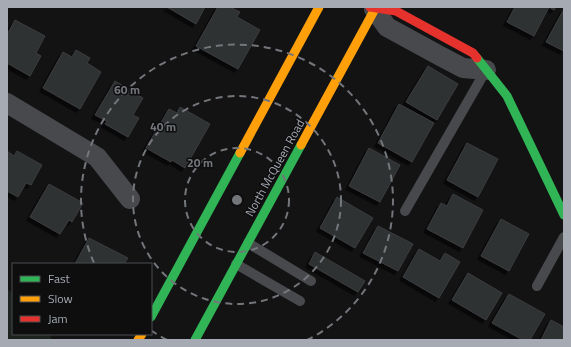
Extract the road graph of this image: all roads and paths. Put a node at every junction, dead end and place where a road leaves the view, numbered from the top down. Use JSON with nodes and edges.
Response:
{"nodes":[{"id":1,"x":319,"y":7,"type":"edge"},
{"id":2,"x":373,"y":8,"type":"edge"},
{"id":3,"x":486,"y":70,"type":"junction"},
{"id":4,"x":7,"y":103,"type":"edge"},
{"id":5,"x":130,"y":199,"type":"dead end"},
{"id":6,"x":405,"y":211,"type":"dead end"},
{"id":7,"x":564,"y":215,"type":"edge"},
{"id":8,"x":564,"y":237,"type":"edge"},
{"id":9,"x":248,"y":243,"type":"junction"},
{"id":10,"x":236,"y":264,"type":"junction"},
{"id":11,"x":311,"y":281,"type":"dead end"},
{"id":12,"x":537,"y":286,"type":"dead end"},
{"id":13,"x":300,"y":301,"type":"dead end"},
{"id":14,"x":152,"y":315,"type":"edge"},
{"id":15,"x":195,"y":340,"type":"edge"}],
"edges":[{"from":1,"to":14,"type":"main road"},
{"from":2,"to":3,"type":"street"},
{"from":2,"to":9,"type":"main road","name":"North McQueen Road"},
{"from":3,"to":6,"type":"lane"},
{"from":3,"to":7,"type":"main road"},
{"from":4,"to":5,"type":"street"},
{"from":8,"to":12,"type":"lane"},
{"from":9,"to":10,"type":"main road","name":"North McQueen Road"},
{"from":9,"to":11,"type":"lane"},
{"from":10,"to":13,"type":"lane"},
{"from":10,"to":15,"type":"main road","name":"North McQueen Road"}]}
